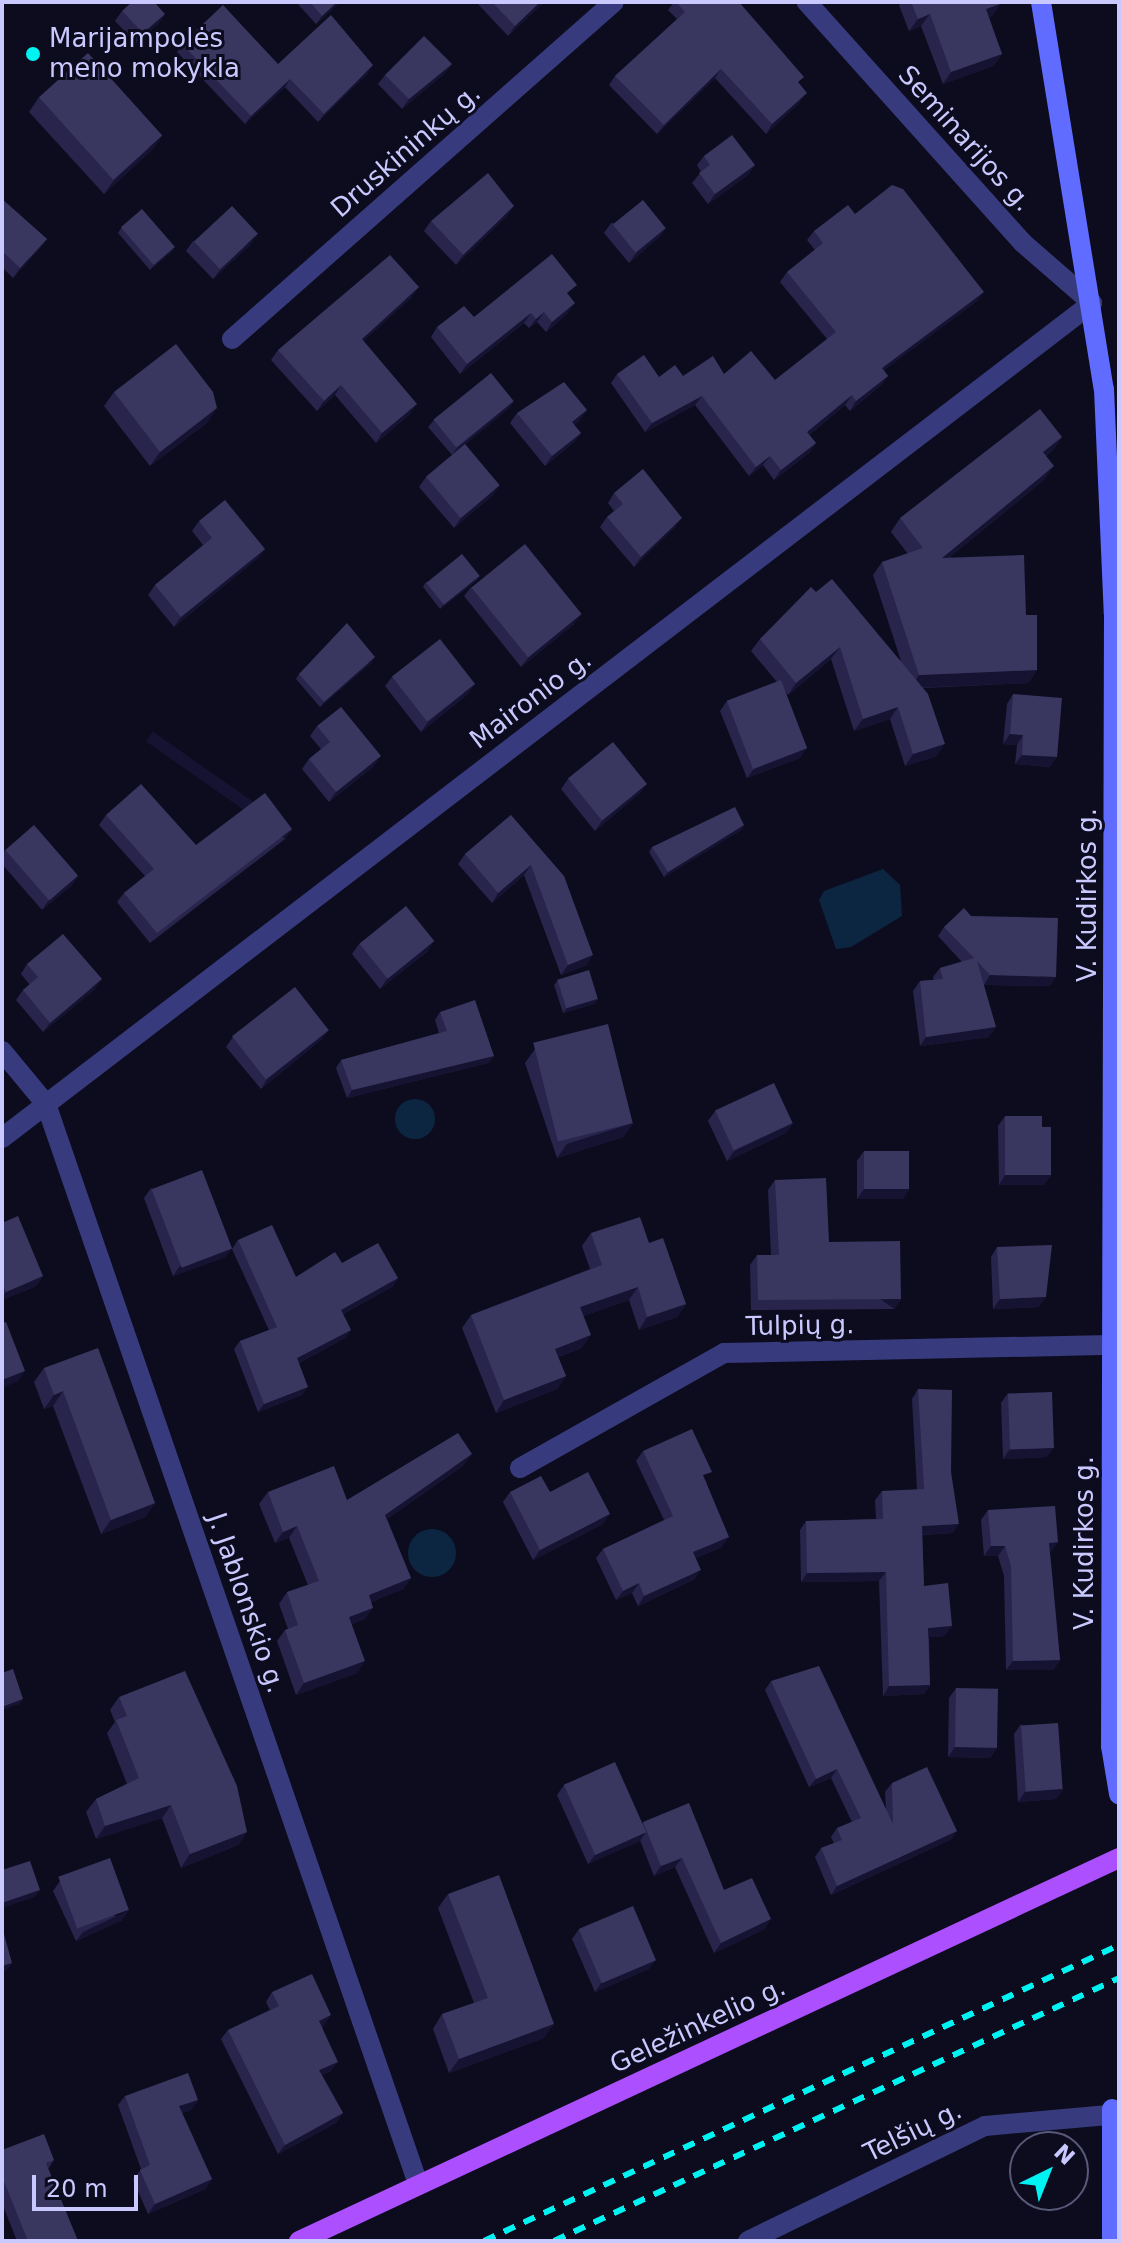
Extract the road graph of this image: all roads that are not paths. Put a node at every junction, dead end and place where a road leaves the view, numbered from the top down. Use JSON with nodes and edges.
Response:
{"nodes":[{"id":1,"x":614,"y":2,"type":"edge"},
{"id":2,"x":807,"y":2,"type":"edge"},
{"id":3,"x":1041,"y":2,"type":"edge"},
{"id":4,"x":1092,"y":303,"type":"junction"},
{"id":5,"x":232,"y":339,"type":"dead end"},
{"id":6,"x":1117,"y":614,"type":"edge"},
{"id":7,"x":1116,"y":1050,"type":"edge"},
{"id":8,"x":2,"y":1051,"type":"edge"},
{"id":9,"x":46,"y":1104,"type":"junction"},
{"id":10,"x":2,"y":1138,"type":"edge"},
{"id":11,"x":1112,"y":1345,"type":"junction"},
{"id":12,"x":520,"y":1468,"type":"dead end"},
{"id":13,"x":1119,"y":1794,"type":"edge"},
{"id":14,"x":1119,"y":1858,"type":"edge"},
{"id":15,"x":1115,"y":2112,"type":"edge"},
{"id":16,"x":418,"y":2184,"type":"junction"},
{"id":17,"x":299,"y":2241,"type":"edge"},
{"id":18,"x":748,"y":2241,"type":"edge"},
{"id":19,"x":1112,"y":2241,"type":"edge"}],
"edges":[{"from":1,"to":5,"type":"street","name":"Druskininkų g."},
{"from":2,"to":4,"type":"street","name":"Seminarijos g."},
{"from":3,"to":4,"type":"main road","name":"V. Kudirkos g."},
{"from":4,"to":6,"type":"main road","name":"V. Kudirkos g."},
{"from":4,"to":9,"type":"street","name":"Maironio g."},
{"from":6,"to":7,"type":"main road","name":"V. Kudirkos g."},
{"from":7,"to":11,"type":"main road","name":"V. Kudirkos g."},
{"from":8,"to":9,"type":"street","name":"J. Jablonskio g."},
{"from":9,"to":10,"type":"street","name":"Maironio g."},
{"from":9,"to":16,"type":"street","name":"J. Jablonskio g."},
{"from":11,"to":12,"type":"street","name":"Tulpių g."},
{"from":11,"to":13,"type":"main road","name":"V. Kudirkos g."},
{"from":14,"to":16,"type":"main road","name":"Geležinkelio g."},
{"from":15,"to":18,"type":"street","name":"Telšių g."},
{"from":15,"to":19,"type":"main road"},
{"from":16,"to":17,"type":"main road","name":"Geležinkelio g."}]}
